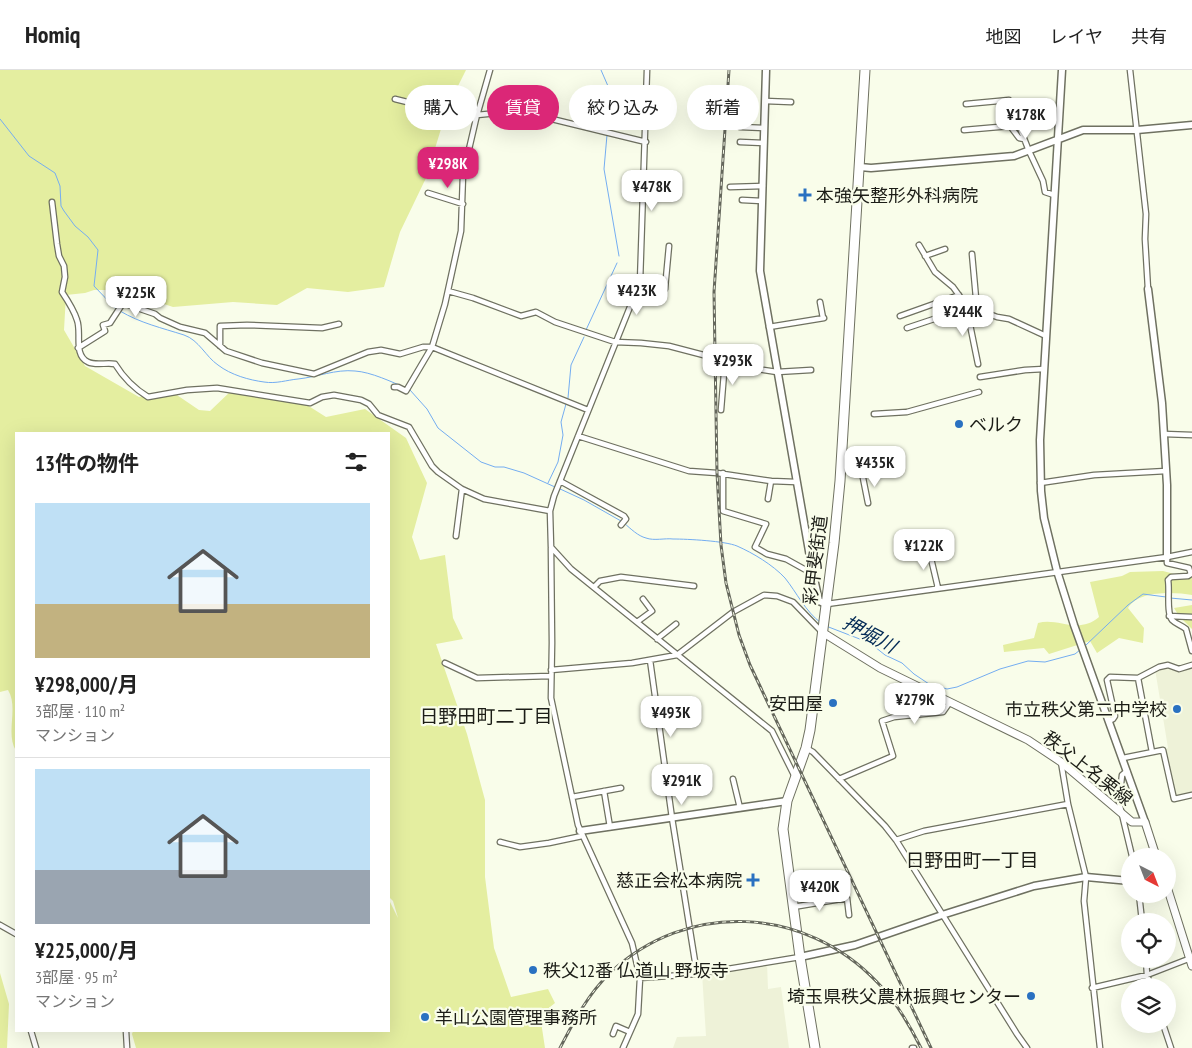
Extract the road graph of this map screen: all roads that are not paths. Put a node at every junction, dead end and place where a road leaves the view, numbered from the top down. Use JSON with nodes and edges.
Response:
{"nodes":[{"id":1,"x":490,"y":70,"type":"edge"},
{"id":2,"x":647,"y":70,"type":"edge"},
{"id":3,"x":766,"y":70,"type":"edge"},
{"id":4,"x":865,"y":70,"type":"edge"},
{"id":5,"x":1062,"y":70,"type":"edge"},
{"id":6,"x":1130,"y":70,"type":"edge"},
{"id":7,"x":395,"y":99,"type":"dead end"},
{"id":8,"x":405,"y":101,"type":"edge"},
{"id":9,"x":765,"y":101,"type":"junction"},
{"id":10,"x":791,"y":102,"type":"dead end"},
{"id":11,"x":966,"y":104,"type":"dead end"},
{"id":12,"x":477,"y":114,"type":"edge"},
{"id":13,"x":477,"y":117,"type":"edge"},
{"id":14,"x":1192,"y":125,"type":"edge"},
{"id":15,"x":759,"y":128,"type":"edge"},
{"id":16,"x":764,"y":128,"type":"junction"},
{"id":17,"x":473,"y":130,"type":"edge"},
{"id":18,"x":964,"y":130,"type":"dead end"},
{"id":19,"x":1137,"y":130,"type":"junction"},
{"id":20,"x":1024,"y":139,"type":"junction"},
{"id":21,"x":1058,"y":139,"type":"junction"},
{"id":22,"x":646,"y":142,"type":"junction"},
{"id":23,"x":740,"y":142,"type":"dead end"},
{"id":24,"x":764,"y":143,"type":"junction"},
{"id":25,"x":1029,"y":151,"type":"junction"},
{"id":26,"x":860,"y":167,"type":"junction"},
{"id":27,"x":644,"y":181,"type":"junction"},
{"id":28,"x":677,"y":185,"type":"dead end"},
{"id":29,"x":763,"y":186,"type":"junction"},
{"id":30,"x":730,"y":187,"type":"dead end"},
{"id":31,"x":428,"y":193,"type":"dead end"},
{"id":32,"x":1054,"y":195,"type":"junction"},
{"id":33,"x":742,"y":200,"type":"dead end"},
{"id":34,"x":762,"y":201,"type":"junction"},
{"id":35,"x":52,"y":202,"type":"dead end"},
{"id":36,"x":463,"y":204,"type":"junction"},
{"id":37,"x":919,"y":245,"type":"dead end"},
{"id":38,"x":669,"y":246,"type":"dead end"},
{"id":39,"x":945,"y":249,"type":"dead end"},
{"id":40,"x":972,"y":254,"type":"dead end"},
{"id":41,"x":925,"y":256,"type":"junction"},
{"id":42,"x":640,"y":282,"type":"junction"},
{"id":43,"x":1148,"y":289,"type":"joint"},
{"id":44,"x":448,"y":291,"type":"junction"},
{"id":45,"x":959,"y":295,"type":"junction"},
{"id":46,"x":820,"y":302,"type":"dead end"},
{"id":47,"x":966,"y":306,"type":"junction"},
{"id":48,"x":977,"y":309,"type":"junction"},
{"id":49,"x":900,"y":316,"type":"dead end"},
{"id":50,"x":338,"y":324,"type":"dead end"},
{"id":51,"x":770,"y":327,"type":"junction"},
{"id":52,"x":907,"y":328,"type":"dead end"},
{"id":53,"x":1046,"y":336,"type":"junction"},
{"id":54,"x":615,"y":342,"type":"junction"},
{"id":55,"x":220,"y":346,"type":"junction"},
{"id":56,"x":432,"y":347,"type":"junction"},
{"id":57,"x":78,"y":348,"type":"junction"},
{"id":58,"x":725,"y":361,"type":"junction"},
{"id":59,"x":978,"y":364,"type":"dead end"},
{"id":60,"x":1044,"y":369,"type":"junction"},
{"id":61,"x":811,"y":370,"type":"dead end"},
{"id":62,"x":777,"y":372,"type":"junction"},
{"id":63,"x":980,"y":377,"type":"dead end"},
{"id":64,"x":394,"y":387,"type":"dead end"},
{"id":65,"x":979,"y":392,"type":"dead end"},
{"id":66,"x":588,"y":410,"type":"junction"},
{"id":67,"x":721,"y":410,"type":"dead end"},
{"id":68,"x":874,"y":414,"type":"dead end"},
{"id":69,"x":1164,"y":434,"type":"junction"},
{"id":70,"x":1192,"y":435,"type":"edge"},
{"id":71,"x":578,"y":436,"type":"junction"},
{"id":72,"x":1166,"y":472,"type":"junction"},
{"id":73,"x":723,"y":473,"type":"junction"},
{"id":74,"x":863,"y":478,"type":"dead end"},
{"id":75,"x":560,"y":480,"type":"junction"},
{"id":76,"x":772,"y":481,"type":"junction"},
{"id":77,"x":796,"y":482,"type":"junction"},
{"id":78,"x":1040,"y":483,"type":"junction"},
{"id":79,"x":462,"y":489,"type":"junction"},
{"id":80,"x":768,"y":499,"type":"dead end"},
{"id":81,"x":868,"y":503,"type":"dead end"},
{"id":82,"x":550,"y":511,"type":"junction"},
{"id":83,"x":621,"y":525,"type":"dead end"},
{"id":84,"x":456,"y":536,"type":"dead end"},
{"id":85,"x":551,"y":547,"type":"junction"},
{"id":86,"x":929,"y":550,"type":"dead end"},
{"id":87,"x":1192,"y":552,"type":"edge"},
{"id":88,"x":1167,"y":557,"type":"junction"},
{"id":89,"x":1057,"y":571,"type":"junction"},
{"id":90,"x":813,"y":574,"type":"junction"},
{"id":91,"x":694,"y":586,"type":"dead end"},
{"id":92,"x":594,"y":587,"type":"junction"},
{"id":93,"x":938,"y":588,"type":"junction"},
{"id":94,"x":644,"y":599,"type":"dead end"},
{"id":95,"x":825,"y":608,"type":"junction"},
{"id":96,"x":1170,"y":616,"type":"junction"},
{"id":97,"x":1192,"y":617,"type":"edge"},
{"id":98,"x":636,"y":622,"type":"junction"},
{"id":99,"x":676,"y":624,"type":"dead end"},
{"id":100,"x":823,"y":629,"type":"junction"},
{"id":101,"x":657,"y":639,"type":"junction"},
{"id":102,"x":1192,"y":651,"type":"edge"},
{"id":103,"x":676,"y":655,"type":"junction"},
{"id":104,"x":650,"y":660,"type":"junction"},
{"id":105,"x":445,"y":663,"type":"dead end"},
{"id":106,"x":1192,"y":665,"type":"edge"},
{"id":107,"x":551,"y":670,"type":"junction"},
{"id":108,"x":550,"y":676,"type":"junction"},
{"id":109,"x":1138,"y":678,"type":"junction"},
{"id":110,"x":950,"y":702,"type":"junction"},
{"id":111,"x":1109,"y":721,"type":"junction"},
{"id":112,"x":806,"y":748,"type":"junction"},
{"id":113,"x":1152,"y":752,"type":"junction"},
{"id":114,"x":1123,"y":758,"type":"junction"},
{"id":115,"x":1061,"y":762,"type":"junction"},
{"id":116,"x":1127,"y":771,"type":"junction"},
{"id":117,"x":795,"y":778,"type":"junction"},
{"id":118,"x":733,"y":779,"type":"dead end"},
{"id":119,"x":839,"y":779,"type":"junction"},
{"id":120,"x":621,"y":788,"type":"dead end"},
{"id":121,"x":604,"y":791,"type":"junction"},
{"id":122,"x":1192,"y":795,"type":"edge"},
{"id":123,"x":572,"y":797,"type":"junction"},
{"id":124,"x":787,"y":801,"type":"junction"},
{"id":125,"x":1068,"y":804,"type":"junction"},
{"id":126,"x":740,"y":808,"type":"junction"},
{"id":127,"x":1122,"y":813,"type":"junction"},
{"id":128,"x":672,"y":818,"type":"junction"},
{"id":129,"x":1145,"y":822,"type":"junction"},
{"id":130,"x":610,"y":827,"type":"junction"},
{"id":131,"x":581,"y":833,"type":"junction"},
{"id":132,"x":896,"y":840,"type":"junction"},
{"id":133,"x":500,"y":842,"type":"dead end"},
{"id":134,"x":1130,"y":848,"type":"edge"},
{"id":135,"x":1153,"y":848,"type":"edge"},
{"id":136,"x":1086,"y":878,"type":"junction"},
{"id":137,"x":1121,"y":880,"type":"edge"},
{"id":138,"x":1172,"y":903,"type":"edge"},
{"id":139,"x":793,"y":907,"type":"junction"},
{"id":140,"x":849,"y":915,"type":"dead end"},
{"id":141,"x":942,"y":915,"type":"junction"},
{"id":142,"x":0,"y":925,"type":"edge"},
{"id":143,"x":15,"y":933,"type":"edge"},
{"id":144,"x":800,"y":957,"type":"junction"},
{"id":145,"x":1191,"y":961,"type":"edge"},
{"id":146,"x":1147,"y":968,"type":"edge"},
{"id":147,"x":697,"y":974,"type":"junction"},
{"id":148,"x":1147,"y":975,"type":"junction"},
{"id":149,"x":640,"y":978,"type":"junction"},
{"id":150,"x":1148,"y":978,"type":"edge"},
{"id":151,"x":1092,"y":988,"type":"junction"},
{"id":152,"x":32,"y":1032,"type":"edge"},
{"id":153,"x":126,"y":1032,"type":"edge"},
{"id":154,"x":630,"y":1032,"type":"junction"},
{"id":155,"x":1166,"y":1033,"type":"edge"},
{"id":156,"x":613,"y":1034,"type":"dead end"},
{"id":157,"x":36,"y":1048,"type":"edge"},
{"id":158,"x":127,"y":1048,"type":"edge"},
{"id":159,"x":624,"y":1048,"type":"edge"},
{"id":160,"x":815,"y":1048,"type":"edge"},
{"id":161,"x":1028,"y":1048,"type":"edge"},
{"id":162,"x":1100,"y":1048,"type":"edge"},
{"id":163,"x":1171,"y":1048,"type":"edge"}],
"edges":[{"from":1,"to":12,"type":"street"},
{"from":2,"to":22,"type":"street"},
{"from":3,"to":9,"type":"street"},
{"from":4,"to":26,"type":"highway","name":"彩甲斐街道"},
{"from":5,"to":21,"type":"street"},
{"from":6,"to":19,"type":"street"},
{"from":7,"to":8,"type":"street"},
{"from":9,"to":10,"type":"street"},
{"from":9,"to":16,"type":"street"},
{"from":11,"to":20,"type":"street"},
{"from":13,"to":22,"type":"street"},
{"from":14,"to":19,"type":"street"},
{"from":15,"to":16,"type":"street"},
{"from":16,"to":24,"type":"street"},
{"from":17,"to":36,"type":"street"},
{"from":18,"to":20,"type":"street"},
{"from":19,"to":21,"type":"street"},
{"from":19,"to":43,"type":"street"},
{"from":20,"to":25,"type":"street"},
{"from":21,"to":25,"type":"street"},
{"from":21,"to":32,"type":"street"},
{"from":22,"to":27,"type":"street"},
{"from":23,"to":24,"type":"street"},
{"from":24,"to":29,"type":"street"},
{"from":25,"to":26,"type":"street"},
{"from":25,"to":32,"type":"street"},
{"from":26,"to":95,"type":"highway","name":"彩甲斐街道"},
{"from":27,"to":28,"type":"street"},
{"from":27,"to":42,"type":"street"},
{"from":29,"to":30,"type":"street"},
{"from":29,"to":34,"type":"street"},
{"from":31,"to":36,"type":"street"},
{"from":32,"to":53,"type":"street"},
{"from":33,"to":34,"type":"street"},
{"from":34,"to":51,"type":"street"},
{"from":35,"to":57,"type":"street"},
{"from":36,"to":44,"type":"street"},
{"from":37,"to":41,"type":"street"},
{"from":38,"to":42,"type":"street"},
{"from":39,"to":41,"type":"street"},
{"from":40,"to":48,"type":"street"},
{"from":41,"to":45,"type":"street"},
{"from":42,"to":54,"type":"street"},
{"from":43,"to":69,"type":"street"},
{"from":44,"to":54,"type":"street"},
{"from":44,"to":56,"type":"street"},
{"from":45,"to":47,"type":"street"},
{"from":45,"to":49,"type":"street"},
{"from":46,"to":51,"type":"street"},
{"from":47,"to":48,"type":"street"},
{"from":47,"to":52,"type":"street"},
{"from":47,"to":59,"type":"street"},
{"from":48,"to":53,"type":"street"},
{"from":50,"to":55,"type":"street"},
{"from":51,"to":62,"type":"street"},
{"from":53,"to":60,"type":"street"},
{"from":54,"to":58,"type":"street"},
{"from":54,"to":66,"type":"street"},
{"from":55,"to":56,"type":"street"},
{"from":55,"to":57,"type":"street"},
{"from":56,"to":64,"type":"street"},
{"from":56,"to":66,"type":"street"},
{"from":57,"to":79,"type":"street"},
{"from":58,"to":62,"type":"street"},
{"from":58,"to":67,"type":"street"},
{"from":60,"to":63,"type":"street"},
{"from":60,"to":78,"type":"street"},
{"from":61,"to":62,"type":"street"},
{"from":62,"to":77,"type":"street"},
{"from":65,"to":68,"type":"street"},
{"from":66,"to":71,"type":"street"},
{"from":69,"to":70,"type":"street"},
{"from":69,"to":72,"type":"street"},
{"from":71,"to":73,"type":"street"},
{"from":71,"to":75,"type":"street"},
{"from":72,"to":78,"type":"street"},
{"from":72,"to":88,"type":"street"},
{"from":73,"to":76,"type":"street"},
{"from":73,"to":90,"type":"street"},
{"from":74,"to":81,"type":"street"},
{"from":75,"to":82,"type":"street"},
{"from":75,"to":83,"type":"street"},
{"from":76,"to":77,"type":"street"},
{"from":76,"to":80,"type":"street"},
{"from":77,"to":90,"type":"street"},
{"from":78,"to":89,"type":"street"},
{"from":79,"to":82,"type":"street"},
{"from":79,"to":84,"type":"street"},
{"from":82,"to":85,"type":"street"},
{"from":85,"to":92,"type":"street"},
{"from":85,"to":107,"type":"street"},
{"from":86,"to":93,"type":"street"},
{"from":87,"to":88,"type":"street"},
{"from":88,"to":89,"type":"street"},
{"from":88,"to":96,"type":"street"},
{"from":89,"to":93,"type":"street"},
{"from":89,"to":111,"type":"street"},
{"from":90,"to":95,"type":"street"},
{"from":91,"to":92,"type":"street"},
{"from":92,"to":98,"type":"street"},
{"from":93,"to":95,"type":"street"},
{"from":94,"to":98,"type":"street"},
{"from":95,"to":100,"type":"highway","name":"彩甲斐街道"},
{"from":96,"to":97,"type":"street"},
{"from":96,"to":102,"type":"street"},
{"from":98,"to":101,"type":"street"},
{"from":99,"to":101,"type":"street"},
{"from":100,"to":103,"type":"street"},
{"from":100,"to":110,"type":"main road","name":"秩父上名栗線"},
{"from":100,"to":112,"type":"highway","name":"彩甲斐街道"},
{"from":101,"to":103,"type":"street"},
{"from":103,"to":104,"type":"street"},
{"from":103,"to":117,"type":"street"},
{"from":104,"to":107,"type":"street"},
{"from":104,"to":128,"type":"street"},
{"from":105,"to":108,"type":"street"},
{"from":106,"to":109,"type":"street"},
{"from":107,"to":108,"type":"street"},
{"from":108,"to":123,"type":"street"},
{"from":109,"to":111,"type":"street"},
{"from":109,"to":113,"type":"street"},
{"from":110,"to":115,"type":"main road","name":"秩父上名栗線"},
{"from":110,"to":119,"type":"street"},
{"from":111,"to":114,"type":"street"},
{"from":112,"to":117,"type":"highway","name":"彩甲斐街道"},
{"from":112,"to":119,"type":"street"},
{"from":113,"to":114,"type":"street"},
{"from":113,"to":122,"type":"street"},
{"from":114,"to":116,"type":"street"},
{"from":115,"to":125,"type":"street"},
{"from":115,"to":127,"type":"main road","name":"秩父上名栗線"},
{"from":116,"to":127,"type":"street"},
{"from":116,"to":129,"type":"street"},
{"from":117,"to":124,"type":"highway","name":"彩甲斐街道"},
{"from":118,"to":126,"type":"street"},
{"from":119,"to":132,"type":"street"},
{"from":120,"to":121,"type":"street"},
{"from":121,"to":123,"type":"street"},
{"from":121,"to":130,"type":"street"},
{"from":123,"to":131,"type":"street"},
{"from":124,"to":126,"type":"street"},
{"from":124,"to":139,"type":"highway","name":"彩甲斐街道"},
{"from":125,"to":132,"type":"street"},
{"from":125,"to":136,"type":"street"},
{"from":126,"to":128,"type":"street"},
{"from":127,"to":129,"type":"main road","name":"秩父上名栗線"},
{"from":127,"to":134,"type":"street"},
{"from":128,"to":130,"type":"street"},
{"from":128,"to":147,"type":"street"},
{"from":129,"to":135,"type":"main road","name":"秩父上名栗線"},
{"from":130,"to":131,"type":"street"},
{"from":131,"to":133,"type":"street"},
{"from":131,"to":149,"type":"street"},
{"from":132,"to":141,"type":"street"},
{"from":136,"to":137,"type":"street"},
{"from":136,"to":141,"type":"street"},
{"from":136,"to":151,"type":"street"},
{"from":138,"to":145,"type":"main road"},
{"from":139,"to":140,"type":"street"},
{"from":139,"to":144,"type":"highway","name":"彩甲斐街道"},
{"from":141,"to":144,"type":"street"},
{"from":141,"to":161,"type":"street"},
{"from":142,"to":143,"type":"street"},
{"from":144,"to":147,"type":"street"},
{"from":144,"to":160,"type":"highway","name":"彩甲斐街道"},
{"from":145,"to":148,"type":"street"},
{"from":146,"to":148,"type":"street"},
{"from":147,"to":149,"type":"street"},
{"from":148,"to":150,"type":"street"},
{"from":148,"to":151,"type":"street"},
{"from":149,"to":154,"type":"street"},
{"from":151,"to":162,"type":"street"},
{"from":152,"to":157,"type":"street"},
{"from":153,"to":158,"type":"street"},
{"from":154,"to":156,"type":"street"},
{"from":154,"to":159,"type":"street"},
{"from":155,"to":163,"type":"street"}]}
